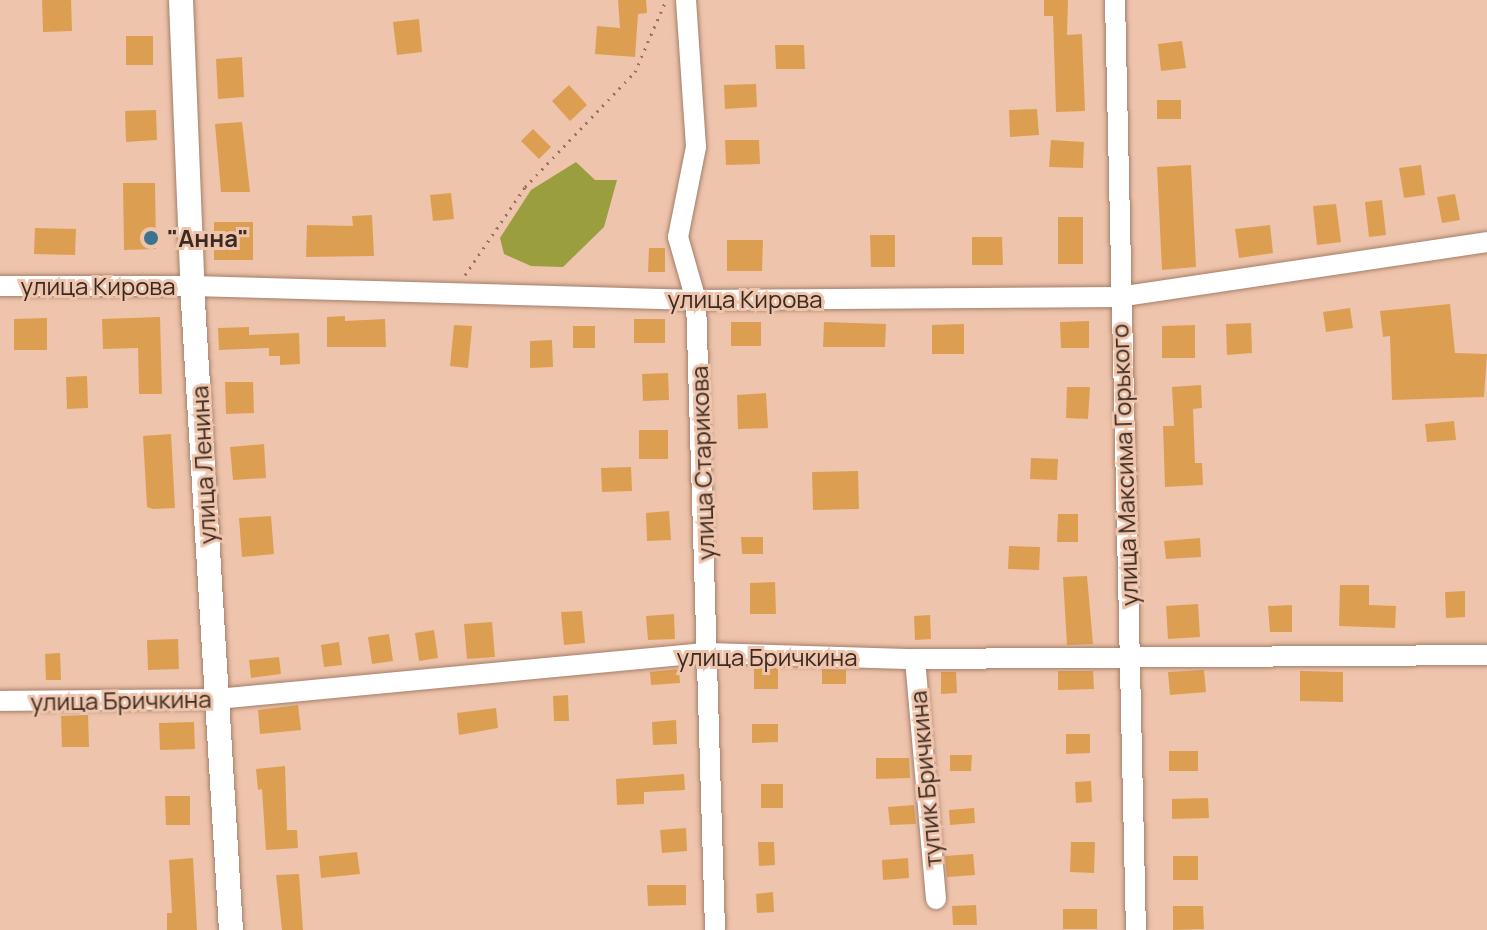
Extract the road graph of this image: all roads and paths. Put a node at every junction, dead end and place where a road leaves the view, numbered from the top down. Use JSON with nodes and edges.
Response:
{"nodes":[{"id":1,"x":181,"y":0,"type":"edge"},
{"id":2,"x":666,"y":0,"type":"edge"},
{"id":3,"x":686,"y":0,"type":"edge"},
{"id":4,"x":1115,"y":0,"type":"edge"},
{"id":5,"x":1487,"y":242,"type":"edge"},
{"id":6,"x":0,"y":286,"type":"edge"},
{"id":7,"x":192,"y":286,"type":"junction"},
{"id":8,"x":457,"y":294,"type":"junction"},
{"id":9,"x":1119,"y":297,"type":"junction"},
{"id":10,"x":696,"y":300,"type":"junction"},
{"id":11,"x":708,"y":653,"type":"junction"},
{"id":12,"x":1487,"y":655,"type":"edge"},
{"id":13,"x":1131,"y":657,"type":"junction"},
{"id":14,"x":915,"y":659,"type":"junction"},
{"id":15,"x":217,"y":699,"type":"junction"},
{"id":16,"x":0,"y":701,"type":"edge"},
{"id":17,"x":936,"y":899,"type":"dead end"},
{"id":18,"x":231,"y":930,"type":"edge"},
{"id":19,"x":715,"y":930,"type":"edge"},
{"id":20,"x":1136,"y":930,"type":"edge"}],
"edges":[{"from":1,"to":7,"type":"street","name":"улица Ленина"},
{"from":2,"to":8,"type":"path"},
{"from":3,"to":10,"type":"street","name":"улица Старикова"},
{"from":4,"to":9,"type":"street","name":"улица Максима Горького"},
{"from":5,"to":9,"type":"street","name":"улица Кирова"},
{"from":6,"to":7,"type":"street","name":"улица Кирова"},
{"from":7,"to":8,"type":"street","name":"улица Кирова"},
{"from":7,"to":15,"type":"street","name":"улица Ленина"},
{"from":8,"to":10,"type":"street","name":"улица Кирова"},
{"from":9,"to":10,"type":"street","name":"улица Кирова"},
{"from":9,"to":13,"type":"street","name":"улица Максима Горького"},
{"from":10,"to":11,"type":"street","name":"улица Старикова"},
{"from":11,"to":14,"type":"street","name":"улица Бричкина"},
{"from":11,"to":15,"type":"street","name":"улица Бричкина"},
{"from":11,"to":19,"type":"street","name":"улица Старикова"},
{"from":12,"to":13,"type":"street","name":"улица Бричкина"},
{"from":13,"to":14,"type":"street","name":"улица Бричкина"},
{"from":13,"to":20,"type":"street","name":"улица Максима Горького"},
{"from":14,"to":17,"type":"street","name":"тупик Бричкина"},
{"from":15,"to":16,"type":"street","name":"улица Бричкина"},
{"from":15,"to":18,"type":"street","name":"улица Ленина"}]}
